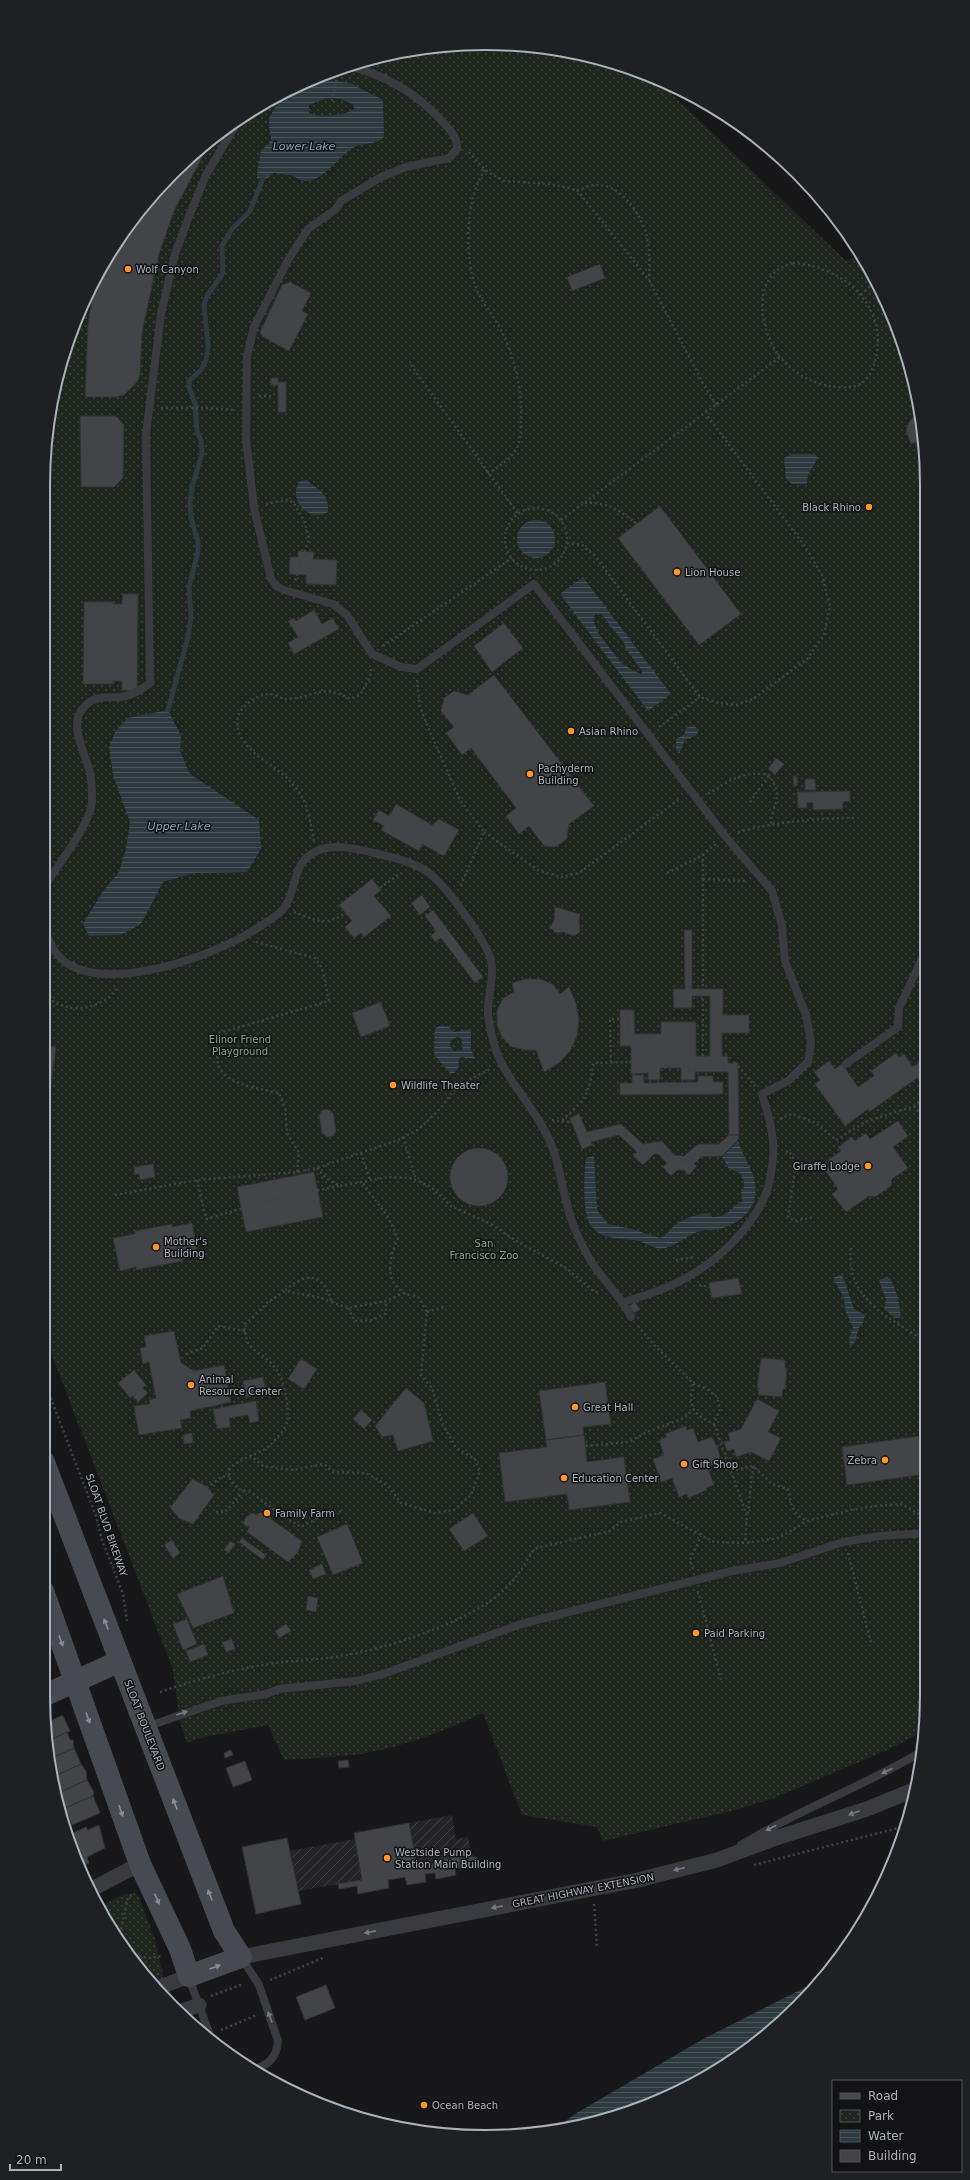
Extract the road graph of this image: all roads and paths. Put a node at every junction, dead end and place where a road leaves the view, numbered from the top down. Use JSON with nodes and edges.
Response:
{"nodes":[{"id":1,"x":358,"y":69,"type":"edge"},
{"id":2,"x":338,"y":76,"type":"edge"},
{"id":3,"x":333,"y":100,"type":"dead end"},
{"id":4,"x":232,"y":132,"type":"edge"},
{"id":5,"x":455,"y":137,"type":"junction"},
{"id":6,"x":485,"y":170,"type":"junction"},
{"id":7,"x":577,"y":190,"type":"junction"},
{"id":8,"x":649,"y":280,"type":"junction"},
{"id":9,"x":871,"y":285,"type":"edge"},
{"id":10,"x":861,"y":295,"type":"junction"},
{"id":11,"x":780,"y":357,"type":"junction"},
{"id":12,"x":411,"y":365,"type":"dead end"},
{"id":13,"x":717,"y":405,"type":"junction"},
{"id":14,"x":176,"y":408,"type":"dead end"},
{"id":15,"x":246,"y":410,"type":"junction"},
{"id":16,"x":706,"y":414,"type":"junction"},
{"id":17,"x":488,"y":474,"type":"junction"},
{"id":18,"x":584,"y":503,"type":"junction"},
{"id":19,"x":254,"y":508,"type":"junction"},
{"id":20,"x":518,"y":514,"type":"junction"},
{"id":21,"x":561,"y":520,"type":"junction"},
{"id":22,"x":637,"y":524,"type":"dead end"},
{"id":23,"x":567,"y":543,"type":"junction"},
{"id":24,"x":512,"y":558,"type":"junction"},
{"id":25,"x":293,"y":593,"type":"junction"},
{"id":26,"x":372,"y":654,"type":"junction"},
{"id":27,"x":417,"y":669,"type":"junction"},
{"id":28,"x":700,"y":697,"type":"junction"},
{"id":29,"x":649,"y":734,"type":"junction"},
{"id":30,"x":769,"y":776,"type":"junction"},
{"id":31,"x":692,"y":791,"type":"junction"},
{"id":32,"x":698,"y":800,"type":"junction"},
{"id":33,"x":750,"y":802,"type":"dead end"},
{"id":34,"x":855,"y":818,"type":"dead end"},
{"id":35,"x":771,"y":825,"type":"junction"},
{"id":36,"x":484,"y":832,"type":"junction"},
{"id":37,"x":725,"y":836,"type":"junction"},
{"id":38,"x":317,"y":850,"type":"junction"},
{"id":39,"x":703,"y":855,"type":"junction"},
{"id":40,"x":413,"y":865,"type":"junction"},
{"id":41,"x":667,"y":873,"type":"dead end"},
{"id":42,"x":50,"y":878,"type":"edge"},
{"id":43,"x":703,"y":879,"type":"junction"},
{"id":44,"x":764,"y":881,"type":"junction"},
{"id":45,"x":380,"y":888,"type":"dead end"},
{"id":46,"x":454,"y":900,"type":"junction"},
{"id":47,"x":284,"y":908,"type":"junction"},
{"id":48,"x":345,"y":913,"type":"dead end"},
{"id":49,"x":242,"y":939,"type":"junction"},
{"id":50,"x":50,"y":946,"type":"edge"},
{"id":51,"x":920,"y":963,"type":"edge"},
{"id":52,"x":125,"y":974,"type":"junction"},
{"id":53,"x":50,"y":996,"type":"edge"},
{"id":54,"x":703,"y":1056,"type":"dead end"},
{"id":55,"x":611,"y":1062,"type":"junction"},
{"id":56,"x":631,"y":1062,"type":"dead end"},
{"id":57,"x":725,"y":1062,"type":"dead end"},
{"id":58,"x":735,"y":1062,"type":"dead end"},
{"id":59,"x":501,"y":1063,"type":"junction"},
{"id":60,"x":846,"y":1064,"type":"dead end"},
{"id":61,"x":725,"y":1069,"type":"junction"},
{"id":62,"x":762,"y":1094,"type":"junction"},
{"id":63,"x":920,"y":1102,"type":"edge"},
{"id":64,"x":914,"y":1106,"type":"junction"},
{"id":65,"x":920,"y":1114,"type":"edge"},
{"id":66,"x":540,"y":1120,"type":"junction"},
{"id":67,"x":562,"y":1121,"type":"junction"},
{"id":68,"x":770,"y":1122,"type":"junction"},
{"id":69,"x":403,"y":1138,"type":"junction"},
{"id":70,"x":361,"y":1153,"type":"junction"},
{"id":71,"x":773,"y":1156,"type":"junction"},
{"id":72,"x":317,"y":1168,"type":"junction"},
{"id":73,"x":297,"y":1172,"type":"junction"},
{"id":74,"x":198,"y":1180,"type":"junction"},
{"id":75,"x":370,"y":1180,"type":"junction"},
{"id":76,"x":416,"y":1180,"type":"junction"},
{"id":77,"x":362,"y":1182,"type":"junction"},
{"id":78,"x":339,"y":1186,"type":"junction"},
{"id":79,"x":115,"y":1195,"type":"dead end"},
{"id":80,"x":814,"y":1217,"type":"dead end"},
{"id":81,"x":850,"y":1248,"type":"dead end"},
{"id":82,"x":285,"y":1291,"type":"junction"},
{"id":83,"x":404,"y":1293,"type":"junction"},
{"id":84,"x":386,"y":1301,"type":"junction"},
{"id":85,"x":332,"y":1302,"type":"junction"},
{"id":86,"x":623,"y":1302,"type":"junction"},
{"id":87,"x":444,"y":1307,"type":"dead end"},
{"id":88,"x":348,"y":1308,"type":"junction"},
{"id":89,"x":427,"y":1312,"type":"junction"},
{"id":90,"x":631,"y":1317,"type":"joint"},
{"id":91,"x":245,"y":1331,"type":"junction"},
{"id":92,"x":920,"y":1338,"type":"edge"},
{"id":93,"x":186,"y":1354,"type":"dead end"},
{"id":94,"x":693,"y":1383,"type":"junction"},
{"id":95,"x":50,"y":1396,"type":"edge"},
{"id":96,"x":693,"y":1410,"type":"junction"},
{"id":97,"x":714,"y":1424,"type":"junction"},
{"id":98,"x":586,"y":1446,"type":"dead end"},
{"id":99,"x":250,"y":1455,"type":"junction"},
{"id":100,"x":753,"y":1466,"type":"junction"},
{"id":101,"x":730,"y":1471,"type":"junction"},
{"id":102,"x":230,"y":1476,"type":"junction"},
{"id":103,"x":50,"y":1478,"type":"edge"},
{"id":104,"x":207,"y":1488,"type":"dead end"},
{"id":105,"x":243,"y":1492,"type":"junction"},
{"id":106,"x":341,"y":1511,"type":"dead end"},
{"id":107,"x":216,"y":1512,"type":"dead end"},
{"id":108,"x":920,"y":1514,"type":"edge"},
{"id":109,"x":747,"y":1516,"type":"junction"},
{"id":110,"x":807,"y":1521,"type":"junction"},
{"id":111,"x":920,"y":1534,"type":"edge"},
{"id":112,"x":702,"y":1536,"type":"junction"},
{"id":113,"x":843,"y":1542,"type":"junction"},
{"id":114,"x":745,"y":1544,"type":"junction"},
{"id":115,"x":695,"y":1580,"type":"junction"},
{"id":116,"x":50,"y":1611,"type":"edge"},
{"id":117,"x":128,"y":1628,"type":"dead end"},
{"id":118,"x":872,"y":1643,"type":"dead end"},
{"id":119,"x":120,"y":1661,"type":"junction"},
{"id":120,"x":721,"y":1680,"type":"dead end"},
{"id":121,"x":75,"y":1682,"type":"junction"},
{"id":122,"x":160,"y":1692,"type":"dead end"},
{"id":123,"x":50,"y":1693,"type":"edge"},
{"id":124,"x":146,"y":1728,"type":"junction"},
{"id":125,"x":916,"y":1755,"type":"edge"},
{"id":126,"x":909,"y":1792,"type":"edge"},
{"id":127,"x":899,"y":1828,"type":"edge"},
{"id":128,"x":717,"y":1860,"type":"junction"},
{"id":129,"x":140,"y":1864,"type":"junction"},
{"id":130,"x":748,"y":1866,"type":"dead end"},
{"id":131,"x":95,"y":1887,"type":"edge"},
{"id":132,"x":138,"y":1893,"type":"dead end"},
{"id":133,"x":594,"y":1901,"type":"dead end"},
{"id":134,"x":120,"y":1933,"type":"edge"},
{"id":135,"x":597,"y":1948,"type":"dead end"},
{"id":136,"x":330,"y":1955,"type":"dead end"},
{"id":137,"x":137,"y":1956,"type":"edge"},
{"id":138,"x":162,"y":1956,"type":"dead end"},
{"id":139,"x":241,"y":1957,"type":"junction"},
{"id":140,"x":189,"y":1976,"type":"junction"},
{"id":141,"x":272,"y":1979,"type":"dead end"},
{"id":142,"x":162,"y":1987,"type":"edge"},
{"id":143,"x":199,"y":2005,"type":"junction"},
{"id":144,"x":185,"y":2010,"type":"edge"},
{"id":145,"x":256,"y":2015,"type":"dead end"},
{"id":146,"x":208,"y":2030,"type":"edge"},
{"id":147,"x":218,"y":2031,"type":"dead end"},
{"id":148,"x":259,"y":2067,"type":"edge"}],
"edges":[{"from":1,"to":5,"type":"lane"},
{"from":2,"to":3,"type":"path"},
{"from":4,"to":42,"type":"lane"},
{"from":5,"to":6,"type":"path"},
{"from":5,"to":15,"type":"lane"},
{"from":6,"to":7,"type":"path"},
{"from":6,"to":17,"type":"path"},
{"from":7,"to":8,"type":"path"},
{"from":7,"to":8,"type":"path"},
{"from":8,"to":13,"type":"path"},
{"from":9,"to":10,"type":"path"},
{"from":10,"to":11,"type":"path"},
{"from":10,"to":11,"type":"path"},
{"from":11,"to":13,"type":"path"},
{"from":12,"to":17,"type":"path"},
{"from":13,"to":16,"type":"path"},
{"from":14,"to":15,"type":"path"},
{"from":15,"to":19,"type":"lane"},
{"from":16,"to":18,"type":"path"},
{"from":16,"to":28,"type":"path"},
{"from":17,"to":20,"type":"path"},
{"from":18,"to":21,"type":"path"},
{"from":18,"to":22,"type":"path"},
{"from":19,"to":25,"type":"lane"},
{"from":19,"to":25,"type":"path"},
{"from":20,"to":21,"type":"path"},
{"from":20,"to":24,"type":"path"},
{"from":21,"to":23,"type":"path"},
{"from":23,"to":24,"type":"path"},
{"from":23,"to":28,"type":"path"},
{"from":24,"to":26,"type":"path"},
{"from":25,"to":26,"type":"lane"},
{"from":26,"to":27,"type":"lane"},
{"from":26,"to":38,"type":"path"},
{"from":27,"to":29,"type":"lane"},
{"from":27,"to":36,"type":"path"},
{"from":28,"to":29,"type":"path"},
{"from":29,"to":31,"type":"lane"},
{"from":30,"to":32,"type":"path"},
{"from":30,"to":33,"type":"path"},
{"from":30,"to":35,"type":"path"},
{"from":31,"to":32,"type":"lane"},
{"from":31,"to":36,"type":"path"},
{"from":32,"to":37,"type":"lane"},
{"from":34,"to":35,"type":"path"},
{"from":35,"to":37,"type":"path"},
{"from":36,"to":46,"type":"path"},
{"from":37,"to":39,"type":"path"},
{"from":37,"to":44,"type":"lane"},
{"from":38,"to":40,"type":"lane"},
{"from":38,"to":47,"type":"lane"},
{"from":39,"to":41,"type":"path"},
{"from":39,"to":43,"type":"path"},
{"from":40,"to":45,"type":"path"},
{"from":40,"to":46,"type":"lane"},
{"from":43,"to":44,"type":"path"},
{"from":43,"to":54,"type":"path"},
{"from":44,"to":62,"type":"lane"},
{"from":46,"to":59,"type":"lane"},
{"from":47,"to":48,"type":"path"},
{"from":47,"to":49,"type":"lane"},
{"from":49,"to":52,"type":"lane"},
{"from":49,"to":73,"type":"path"},
{"from":50,"to":52,"type":"lane"},
{"from":51,"to":60,"type":"lane"},
{"from":52,"to":53,"type":"path"},
{"from":55,"to":56,"type":"path"},
{"from":55,"to":61,"type":"path","bridge":true},
{"from":55,"to":67,"type":"path"},
{"from":57,"to":61,"type":"path"},
{"from":58,"to":62,"type":"path"},
{"from":59,"to":66,"type":"lane"},
{"from":59,"to":69,"type":"path"},
{"from":61,"to":67,"type":"path","bridge":true},
{"from":62,"to":68,"type":"lane"},
{"from":63,"to":64,"type":"path"},
{"from":64,"to":65,"type":"path"},
{"from":64,"to":68,"type":"path"},
{"from":66,"to":67,"type":"path"},
{"from":66,"to":86,"type":"lane"},
{"from":68,"to":71,"type":"lane"},
{"from":69,"to":70,"type":"path"},
{"from":69,"to":76,"type":"path"},
{"from":70,"to":72,"type":"path"},
{"from":70,"to":75,"type":"path"},
{"from":71,"to":80,"type":"path"},
{"from":71,"to":86,"type":"lane"},
{"from":72,"to":73,"type":"path"},
{"from":72,"to":78,"type":"path"},
{"from":73,"to":74,"type":"path"},
{"from":74,"to":78,"type":"path"},
{"from":74,"to":79,"type":"path"},
{"from":75,"to":76,"type":"path"},
{"from":75,"to":77,"type":"path"},
{"from":76,"to":86,"type":"path"},
{"from":77,"to":78,"type":"path"},
{"from":77,"to":83,"type":"path"},
{"from":81,"to":92,"type":"path"},
{"from":82,"to":85,"type":"path"},
{"from":82,"to":85,"type":"path"},
{"from":82,"to":91,"type":"path"},
{"from":83,"to":84,"type":"path"},
{"from":83,"to":89,"type":"path"},
{"from":84,"to":88,"type":"path"},
{"from":84,"to":88,"type":"path"},
{"from":85,"to":88,"type":"path"},
{"from":86,"to":90,"type":"lane"},
{"from":87,"to":89,"type":"path"},
{"from":89,"to":99,"type":"path"},
{"from":90,"to":94,"type":"path"},
{"from":91,"to":93,"type":"path"},
{"from":91,"to":99,"type":"path"},
{"from":94,"to":96,"type":"path"},
{"from":94,"to":97,"type":"path"},
{"from":95,"to":117,"type":"path","name":"SLOAT BLVD BIKEWAY"},
{"from":96,"to":97,"type":"path"},
{"from":96,"to":98,"type":"path"},
{"from":97,"to":101,"type":"path"},
{"from":99,"to":102,"type":"path"},
{"from":100,"to":101,"type":"path"},
{"from":100,"to":109,"type":"path"},
{"from":100,"to":110,"type":"path"},
{"from":101,"to":109,"type":"path"},
{"from":102,"to":104,"type":"path"},
{"from":102,"to":105,"type":"path"},
{"from":119,"to":103,"type":"street","name":"SLOAT BOULEVARD","one_way":true},
{"from":105,"to":106,"type":"path"},
{"from":105,"to":107,"type":"path"},
{"from":108,"to":110,"type":"path"},
{"from":109,"to":114,"type":"path"},
{"from":110,"to":114,"type":"path"},
{"from":111,"to":113,"type":"lane"},
{"from":112,"to":114,"type":"path"},
{"from":112,"to":115,"type":"path"},
{"from":112,"to":122,"type":"path"},
{"from":113,"to":115,"type":"lane"},
{"from":113,"to":118,"type":"path"},
{"from":115,"to":120,"type":"path"},
{"from":124,"to":115,"type":"lane","one_way":true},
{"from":116,"to":121,"type":"street","one_way":true},
{"from":119,"to":121,"type":"street"},
{"from":119,"to":124,"type":"street","name":"SLOAT BOULEVARD"},
{"from":121,"to":123,"type":"street"},
{"from":121,"to":129,"type":"street","one_way":true},
{"from":139,"to":124,"type":"street","name":"SLOAT BOULEVARD","one_way":true},
{"from":125,"to":128,"type":"lane","one_way":true},
{"from":126,"to":128,"type":"street","name":"GREAT HIGHWAY EXTENSION","one_way":true},
{"from":127,"to":130,"type":"path"},
{"from":128,"to":139,"type":"street","name":"GREAT HIGHWAY EXTENSION","one_way":true},
{"from":129,"to":131,"type":"street"},
{"from":129,"to":140,"type":"street","one_way":true},
{"from":132,"to":134,"type":"path"},
{"from":133,"to":135,"type":"path"},
{"from":136,"to":141,"type":"path"},
{"from":137,"to":138,"type":"path"},
{"from":140,"to":139,"type":"street","one_way":true},
{"from":148,"to":139,"type":"lane","name":"SLOAT BOULEVARD","one_way":true},
{"from":140,"to":142,"type":"street"},
{"from":140,"to":143,"type":"lane"},
{"from":143,"to":144,"type":"street"},
{"from":143,"to":146,"type":"lane"},
{"from":145,"to":147,"type":"path"}]}
